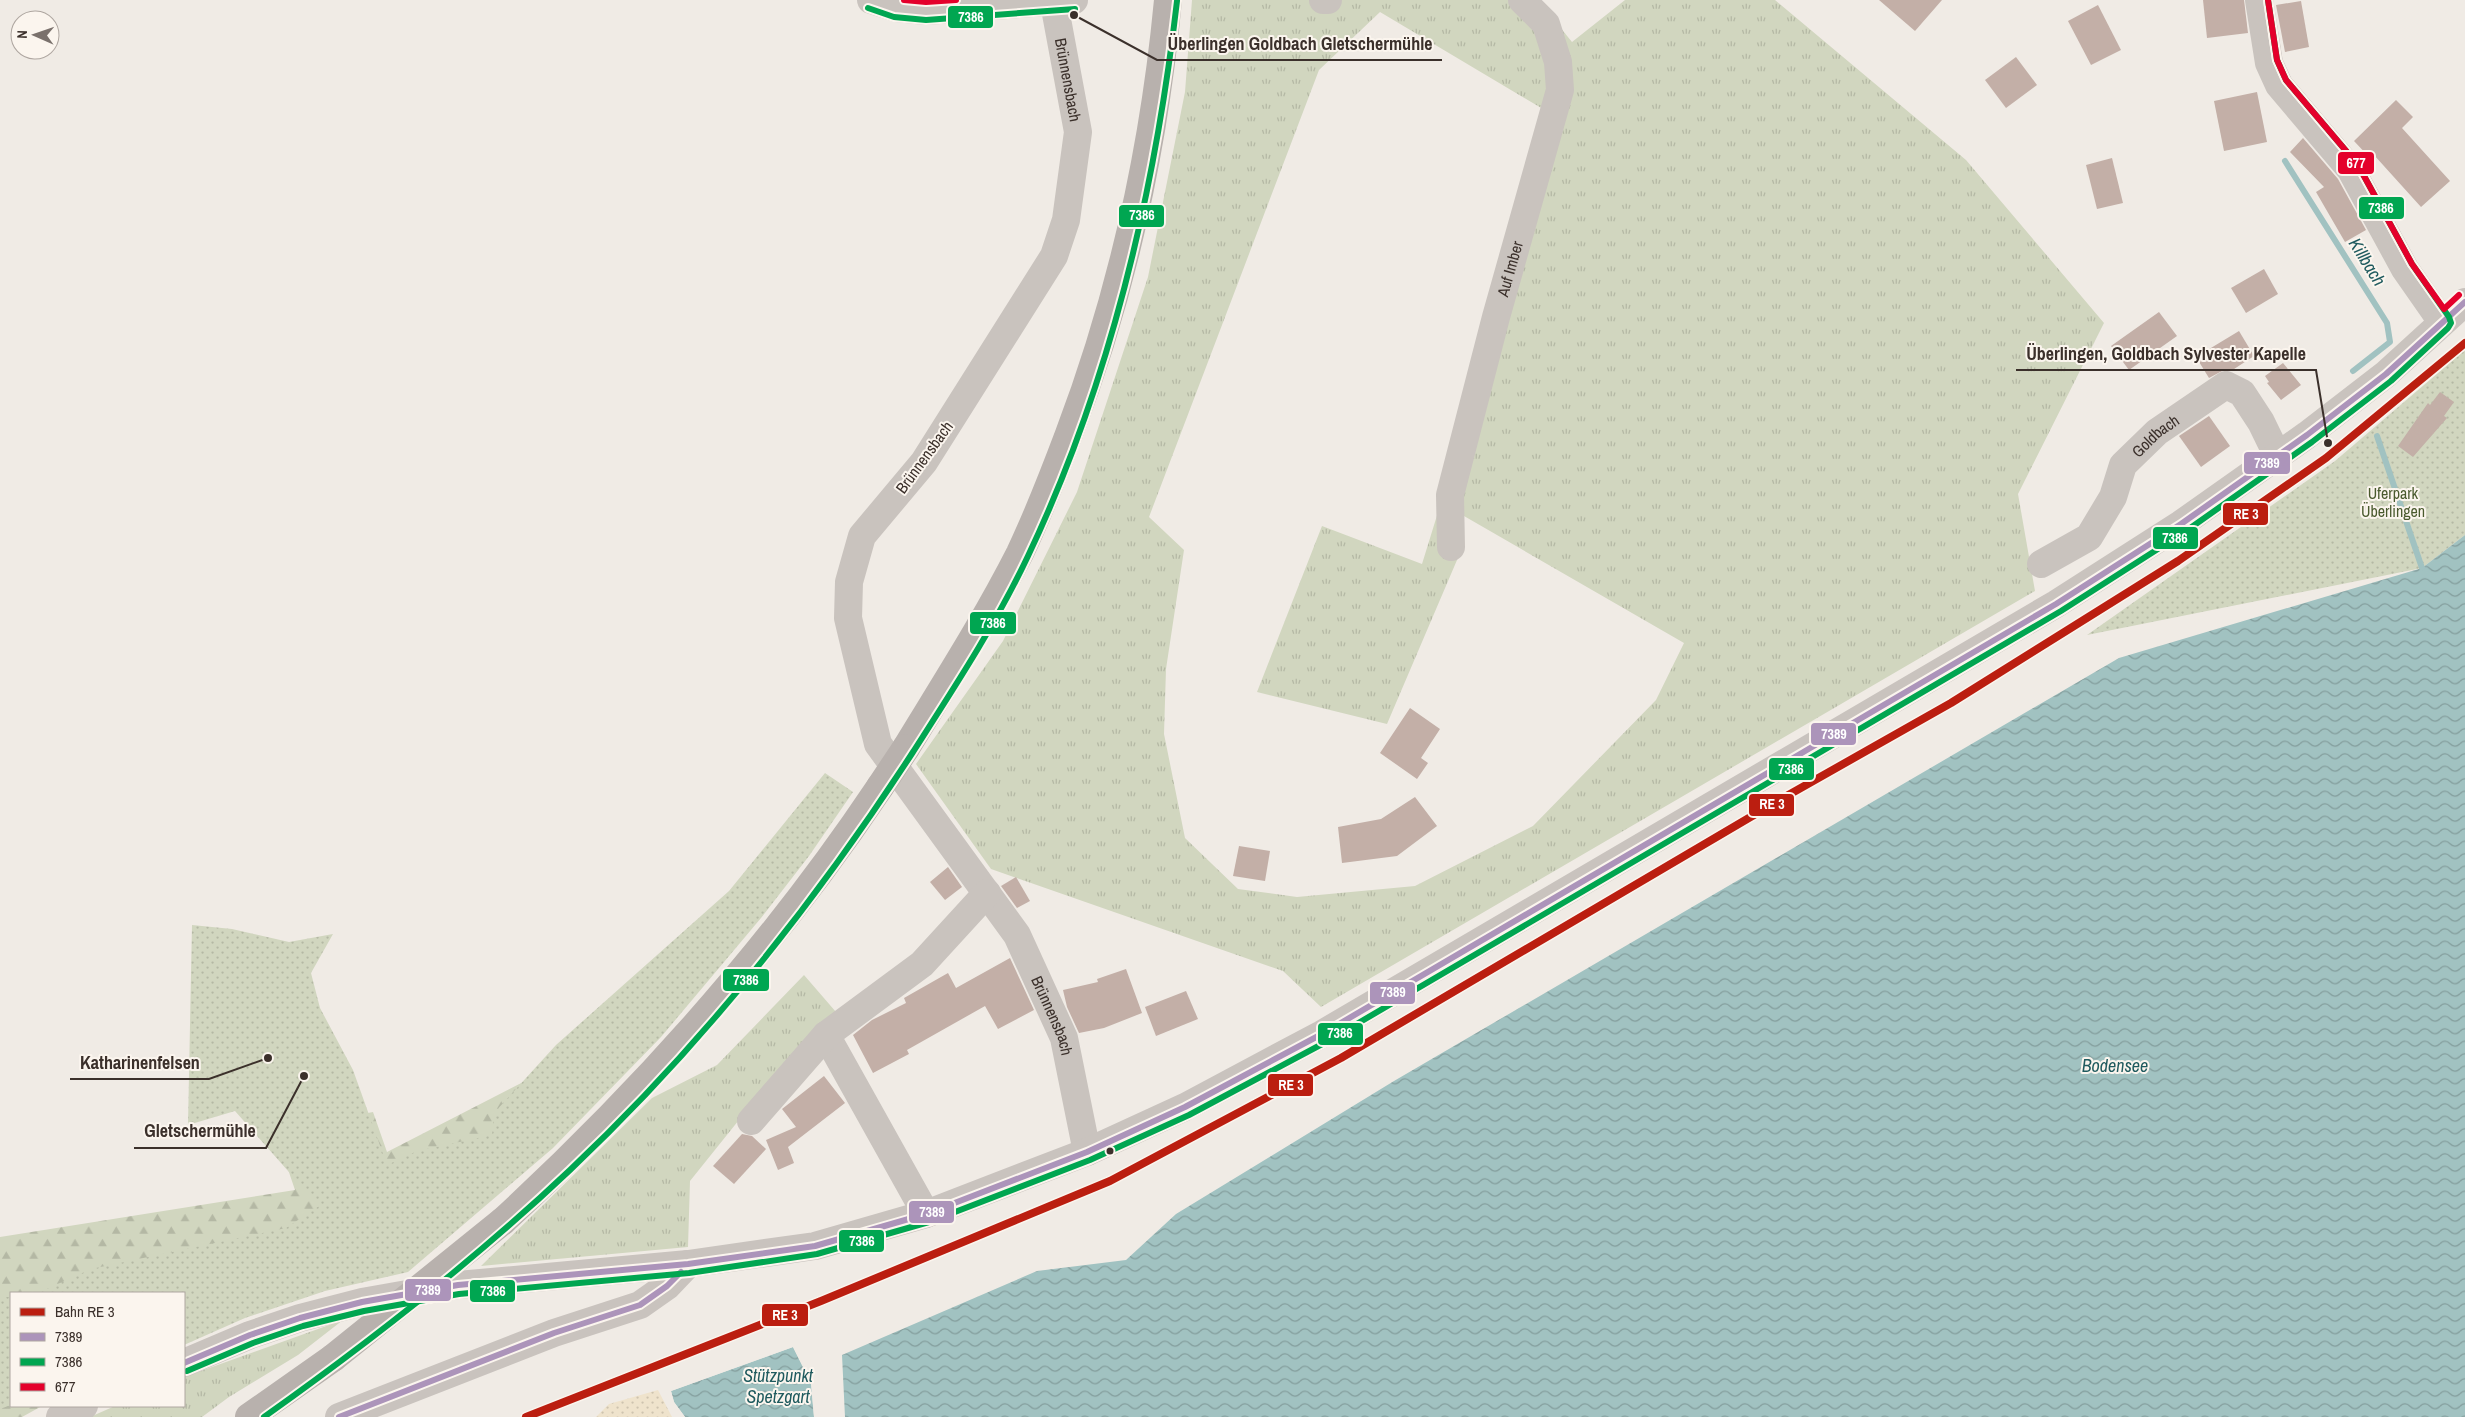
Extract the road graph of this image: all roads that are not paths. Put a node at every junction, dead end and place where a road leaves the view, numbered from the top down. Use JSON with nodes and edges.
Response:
{"nodes":[{"id":1,"x":872,"y":0,"type":"edge"},
{"id":2,"x":1168,"y":0,"type":"edge"},
{"id":3,"x":1323,"y":0,"type":"edge"},
{"id":4,"x":1328,"y":0,"type":"edge"},
{"id":5,"x":1522,"y":0,"type":"edge"},
{"id":6,"x":2259,"y":0,"type":"edge"},
{"id":7,"x":1064,"y":2,"type":"edge"},
{"id":8,"x":2465,"y":302,"type":"edge"},
{"id":9,"x":2442,"y":322,"type":"junction"},
{"id":10,"x":2278,"y":457,"type":"junction"},
{"id":11,"x":1451,"y":547,"type":"dead end"},
{"id":12,"x":2041,"y":564,"type":"dead end"},
{"id":13,"x":987,"y":893,"type":"junction"},
{"id":14,"x":826,"y":1035,"type":"junction"},
{"id":15,"x":751,"y":1121,"type":"dead end"},
{"id":16,"x":1087,"y":1152,"type":"junction"},
{"id":17,"x":926,"y":1214,"type":"junction"},
{"id":18,"x":688,"y":1264,"type":"junction"},
{"id":19,"x":185,"y":1363,"type":"edge"},
{"id":20,"x":82,"y":1407,"type":"edge"},
{"id":21,"x":60,"y":1417,"type":"edge"},
{"id":22,"x":249,"y":1417,"type":"edge"},
{"id":23,"x":338,"y":1417,"type":"edge"}],
"edges":[{"from":1,"to":7,"type":"street"},
{"from":2,"to":22,"type":"main road","bridge":true},
{"from":3,"to":4,"type":"street"},
{"from":5,"to":11,"type":"street","name":"Auf Imber"},
{"from":6,"to":9,"type":"street"},
{"from":7,"to":13,"type":"street","name":"Brünnensbach"},
{"from":8,"to":9,"type":"street"},
{"from":9,"to":10,"type":"street"},
{"from":10,"to":12,"type":"street","name":"Goldbach"},
{"from":10,"to":16,"type":"street"},
{"from":13,"to":14,"type":"street"},
{"from":13,"to":16,"type":"street","name":"Brünnensbach"},
{"from":14,"to":15,"type":"street"},
{"from":14,"to":17,"type":"street"},
{"from":16,"to":17,"type":"street"},
{"from":17,"to":18,"type":"street"},
{"from":18,"to":19,"type":"street"},
{"from":18,"to":23,"type":"street"},
{"from":20,"to":21,"type":"street"}]}
